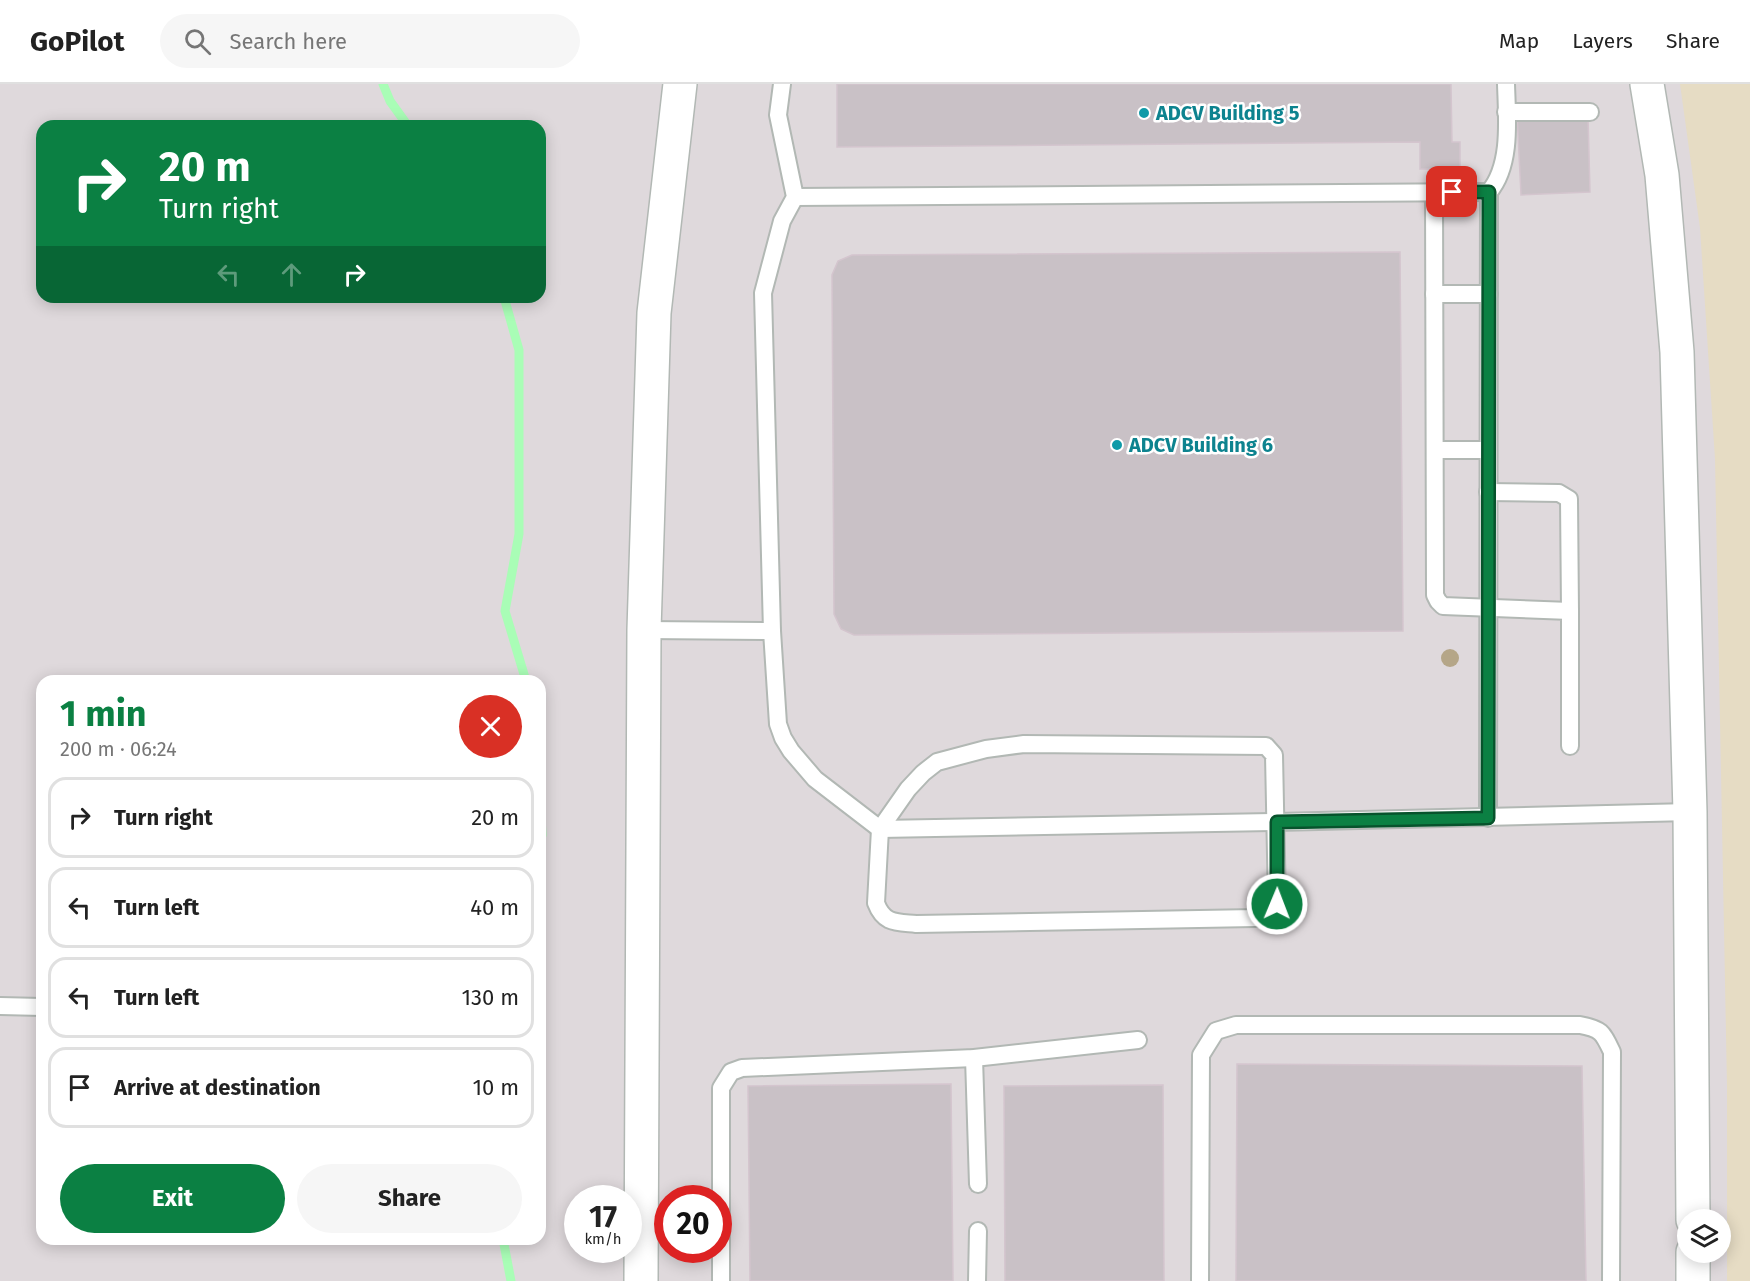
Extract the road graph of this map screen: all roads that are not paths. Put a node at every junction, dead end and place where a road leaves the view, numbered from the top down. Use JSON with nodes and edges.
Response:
{"nodes":[{"id":1,"x":680,"y":84,"type":"edge"},
{"id":2,"x":782,"y":84,"type":"edge"},
{"id":3,"x":1506,"y":84,"type":"edge"},
{"id":4,"x":1647,"y":84,"type":"edge"},
{"id":5,"x":1506,"y":112,"type":"junction"},
{"id":6,"x":1590,"y":112,"type":"dead end"},
{"id":7,"x":1434,"y":191,"type":"junction"},
{"id":8,"x":1489,"y":192,"type":"junction"},
{"id":9,"x":795,"y":197,"type":"junction"},
{"id":10,"x":1434,"y":294,"type":"junction"},
{"id":11,"x":1489,"y":294,"type":"junction"},
{"id":12,"x":1435,"y":450,"type":"junction"},
{"id":13,"x":1488,"y":450,"type":"junction"},
{"id":14,"x":1488,"y":492,"type":"junction"},
{"id":15,"x":1488,"y":608,"type":"junction"},
{"id":16,"x":1570,"y":611,"type":"junction"},
{"id":17,"x":644,"y":630,"type":"junction"},
{"id":18,"x":772,"y":631,"type":"junction"},
{"id":19,"x":1570,"y":746,"type":"dead end"},
{"id":20,"x":1690,"y":812,"type":"junction"},
{"id":21,"x":1488,"y":818,"type":"junction"},
{"id":22,"x":1277,"y":822,"type":"junction"},
{"id":23,"x":880,"y":829,"type":"junction"},
{"id":24,"x":0,"y":1006,"type":"edge"},
{"id":25,"x":36,"y":1007,"type":"edge"},
{"id":26,"x":1138,"y":1040,"type":"dead end"},
{"id":27,"x":974,"y":1058,"type":"junction"},
{"id":28,"x":978,"y":1184,"type":"dead end"},
{"id":29,"x":1693,"y":1209,"type":"edge"},
{"id":30,"x":978,"y":1232,"type":"dead end"},
{"id":31,"x":1693,"y":1263,"type":"edge"},
{"id":32,"x":641,"y":1281,"type":"edge"},
{"id":33,"x":721,"y":1281,"type":"edge"},
{"id":34,"x":977,"y":1281,"type":"edge"},
{"id":35,"x":1200,"y":1281,"type":"edge"},
{"id":36,"x":1611,"y":1281,"type":"edge"},
{"id":37,"x":1693,"y":1281,"type":"edge"}],
"edges":[{"from":1,"to":17,"type":"street"},
{"from":2,"to":9,"type":"lane"},
{"from":3,"to":5,"type":"lane"},
{"from":4,"to":20,"type":"street"},
{"from":5,"to":6,"type":"lane"},
{"from":5,"to":8,"type":"lane"},
{"from":7,"to":8,"type":"lane"},
{"from":7,"to":9,"type":"lane"},
{"from":7,"to":10,"type":"lane"},
{"from":8,"to":11,"type":"lane"},
{"from":9,"to":18,"type":"lane"},
{"from":10,"to":11,"type":"lane"},
{"from":10,"to":12,"type":"lane"},
{"from":11,"to":13,"type":"lane"},
{"from":12,"to":13,"type":"lane"},
{"from":12,"to":15,"type":"lane"},
{"from":13,"to":14,"type":"lane"},
{"from":14,"to":15,"type":"lane"},
{"from":14,"to":16,"type":"lane"},
{"from":15,"to":16,"type":"lane"},
{"from":15,"to":21,"type":"lane"},
{"from":16,"to":19,"type":"lane"},
{"from":17,"to":18,"type":"lane"},
{"from":17,"to":32,"type":"street"},
{"from":18,"to":23,"type":"lane"},
{"from":20,"to":21,"type":"lane"},
{"from":20,"to":29,"type":"street"},
{"from":21,"to":22,"type":"lane"},
{"from":22,"to":23,"type":"lane"},
{"from":22,"to":23,"type":"lane"},
{"from":22,"to":23,"type":"lane"},
{"from":24,"to":25,"type":"lane"},
{"from":26,"to":27,"type":"lane"},
{"from":27,"to":28,"type":"lane"},
{"from":27,"to":33,"type":"lane"},
{"from":30,"to":34,"type":"lane"},
{"from":31,"to":37,"type":"street"},
{"from":35,"to":36,"type":"lane"}]}
